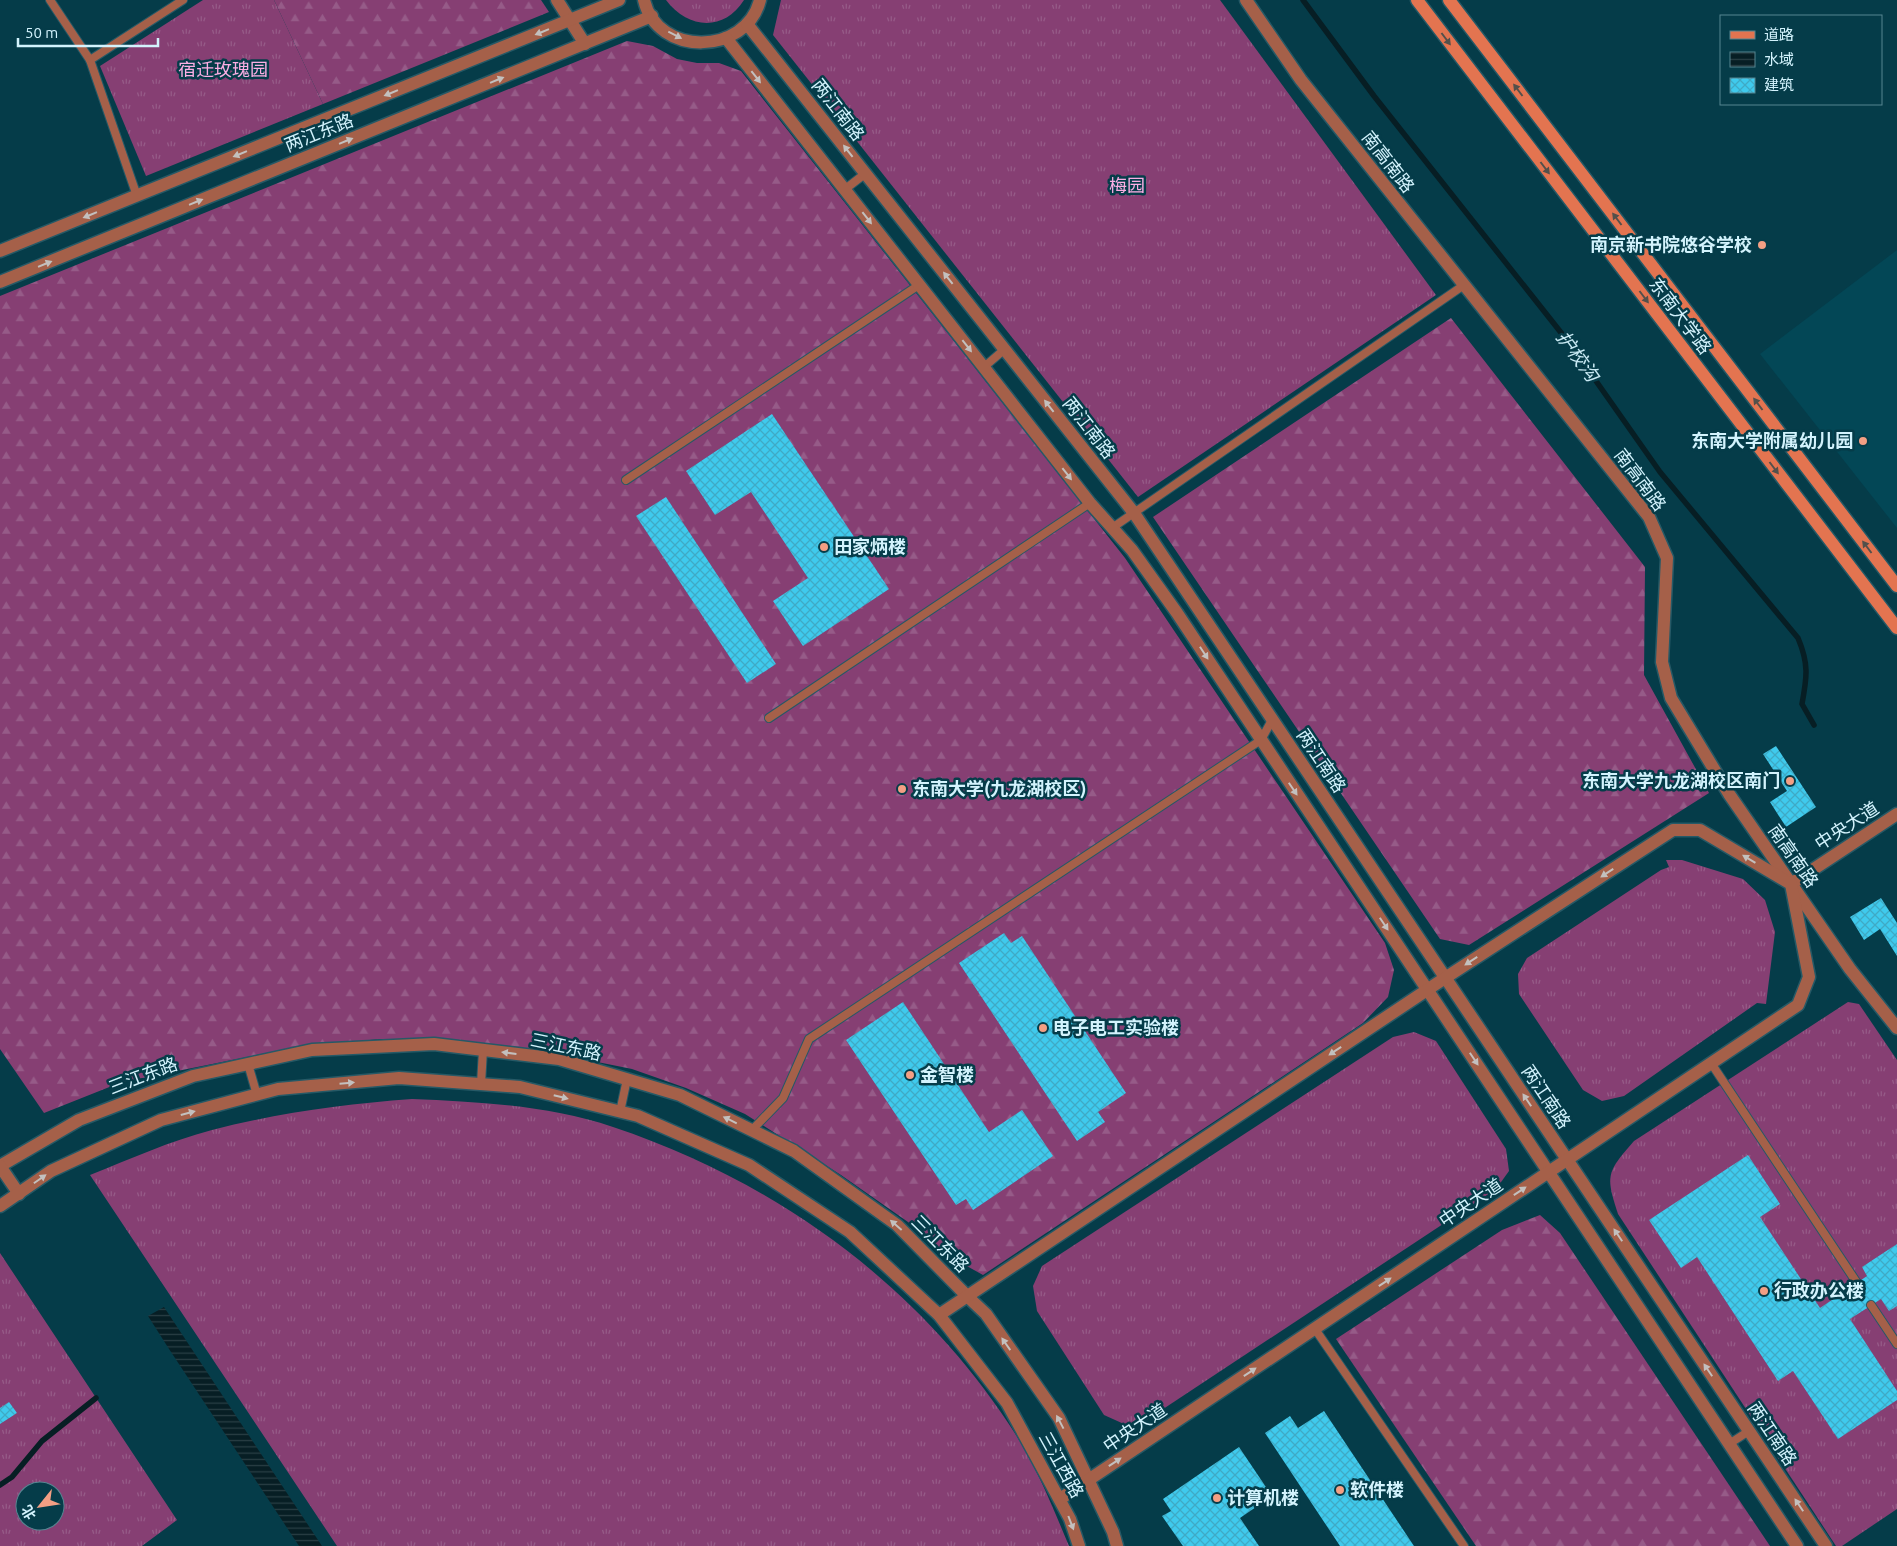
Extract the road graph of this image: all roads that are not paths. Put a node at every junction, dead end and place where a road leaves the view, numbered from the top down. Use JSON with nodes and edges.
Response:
{"nodes":[{"id":1,"x":50,"y":0,"type":"edge"},
{"id":2,"x":164,"y":0,"type":"edge"},
{"id":3,"x":183,"y":0,"type":"edge"},
{"id":4,"x":557,"y":0,"type":"edge"},
{"id":5,"x":619,"y":0,"type":"edge"},
{"id":6,"x":644,"y":0,"type":"edge"},
{"id":7,"x":760,"y":0,"type":"edge"},
{"id":8,"x":1246,"y":0,"type":"edge"},
{"id":9,"x":1417,"y":0,"type":"edge"},
{"id":10,"x":1449,"y":0,"type":"edge"},
{"id":11,"x":170,"y":8,"type":"junction"},
{"id":12,"x":652,"y":16,"type":"junction"},
{"id":13,"x":570,"y":20,"type":"junction"},
{"id":14,"x":748,"y":24,"type":"junction"},
{"id":15,"x":726,"y":38,"type":"junction"},
{"id":16,"x":585,"y":44,"type":"junction"},
{"id":17,"x":90,"y":60,"type":"junction"},
{"id":18,"x":866,"y":173,"type":"junction"},
{"id":19,"x":844,"y":190,"type":"junction"},
{"id":20,"x":137,"y":196,"type":"junction"},
{"id":21,"x":0,"y":251,"type":"edge"},
{"id":22,"x":0,"y":282,"type":"edge"},
{"id":23,"x":919,"y":285,"type":"junction"},
{"id":24,"x":1464,"y":285,"type":"junction"},
{"id":25,"x":1005,"y":349,"type":"junction"},
{"id":26,"x":984,"y":367,"type":"junction"},
{"id":27,"x":626,"y":480,"type":"dead end"},
{"id":28,"x":1090,"y":503,"type":"junction"},
{"id":29,"x":1134,"y":512,"type":"junction"},
{"id":30,"x":1112,"y":528,"type":"junction"},
{"id":31,"x":1897,"y":586,"type":"edge"},
{"id":32,"x":1897,"y":628,"type":"edge"},
{"id":33,"x":769,"y":718,"type":"dead end"},
{"id":34,"x":1272,"y":720,"type":"junction"},
{"id":35,"x":1261,"y":740,"type":"junction"},
{"id":36,"x":1897,"y":814,"type":"edge"},
{"id":37,"x":1791,"y":884,"type":"junction"},
{"id":38,"x":1446,"y":978,"type":"junction"},
{"id":39,"x":1427,"y":990,"type":"junction"},
{"id":40,"x":1897,"y":1028,"type":"edge"},
{"id":41,"x":483,"y":1050,"type":"junction"},
{"id":42,"x":1711,"y":1063,"type":"junction"},
{"id":43,"x":248,"y":1064,"type":"junction"},
{"id":44,"x":627,"y":1079,"type":"junction"},
{"id":45,"x":480,"y":1084,"type":"junction"},
{"id":46,"x":257,"y":1095,"type":"junction"},
{"id":47,"x":620,"y":1112,"type":"junction"},
{"id":48,"x":752,"y":1130,"type":"junction"},
{"id":49,"x":1567,"y":1160,"type":"junction"},
{"id":50,"x":0,"y":1166,"type":"edge"},
{"id":51,"x":1548,"y":1172,"type":"junction"},
{"id":52,"x":19,"y":1194,"type":"junction"},
{"id":53,"x":0,"y":1206,"type":"edge"},
{"id":54,"x":1857,"y":1283,"type":"dead end"},
{"id":55,"x":967,"y":1296,"type":"junction"},
{"id":56,"x":1871,"y":1305,"type":"dead end"},
{"id":57,"x":940,"y":1315,"type":"junction"},
{"id":58,"x":1315,"y":1329,"type":"junction"},
{"id":59,"x":1897,"y":1344,"type":"edge"},
{"id":60,"x":1035,"y":1384,"type":"joint"},
{"id":61,"x":1749,"y":1430,"type":"junction"},
{"id":62,"x":1729,"y":1444,"type":"junction"},
{"id":63,"x":1088,"y":1480,"type":"junction"},
{"id":64,"x":1060,"y":1499,"type":"junction"},
{"id":65,"x":1079,"y":1546,"type":"edge"},
{"id":66,"x":1117,"y":1546,"type":"edge"},
{"id":67,"x":1464,"y":1546,"type":"edge"},
{"id":68,"x":1797,"y":1546,"type":"edge"},
{"id":69,"x":1826,"y":1546,"type":"edge"}],
"edges":[{"from":1,"to":17,"type":"lane"},
{"from":2,"to":11,"type":"lane"},
{"from":3,"to":11,"type":"lane"},
{"from":4,"to":13,"type":"street"},
{"from":5,"to":13,"type":"street","name":"两江东路"},
{"from":6,"to":12,"type":"street"},
{"from":7,"to":14,"type":"street"},
{"from":8,"to":24,"type":"street","name":"南高南路"},
{"from":9,"to":32,"type":"main road","name":"东南大学路","one_way":true},
{"from":31,"to":10,"type":"main road","name":"东南大学路","one_way":true},
{"from":11,"to":17,"type":"lane"},
{"from":12,"to":15,"type":"street","one_way":true},
{"from":12,"to":16,"type":"street","name":"两江东路"},
{"from":13,"to":16,"type":"street"},
{"from":13,"to":20,"type":"street","name":"两江东路","one_way":true},
{"from":14,"to":15,"type":"street"},
{"from":18,"to":14,"type":"street","name":"两江南路","one_way":true},
{"from":15,"to":19,"type":"street","one_way":true},
{"from":22,"to":16,"type":"street","name":"两江东路","one_way":true},
{"from":17,"to":20,"type":"lane"},
{"from":18,"to":19,"type":"lane"},
{"from":25,"to":18,"type":"street","name":"两江南路","one_way":true},
{"from":19,"to":23,"type":"street","one_way":true},
{"from":20,"to":21,"type":"street","name":"两江东路","one_way":true},
{"from":23,"to":26,"type":"street","one_way":true},
{"from":23,"to":27,"type":"lane"},
{"from":24,"to":29,"type":"lane"},
{"from":24,"to":37,"type":"street","name":"南高南路"},
{"from":25,"to":26,"type":"lane"},
{"from":29,"to":25,"type":"street","name":"两江南路","one_way":true},
{"from":26,"to":28,"type":"street","one_way":true},
{"from":28,"to":30,"type":"street"},
{"from":28,"to":33,"type":"lane"},
{"from":29,"to":30,"type":"lane"},
{"from":29,"to":34,"type":"street","name":"两江南路"},
{"from":30,"to":35,"type":"street","one_way":true},
{"from":34,"to":35,"type":"lane"},
{"from":34,"to":38,"type":"street","name":"两江南路"},
{"from":35,"to":39,"type":"street","one_way":true},
{"from":35,"to":48,"type":"lane"},
{"from":36,"to":37,"type":"street","name":"中央大道"},
{"from":37,"to":38,"type":"street","one_way":true},
{"from":37,"to":40,"type":"street","name":"南高南路"},
{"from":37,"to":42,"type":"street","name":"中央大道"},
{"from":38,"to":39,"type":"street"},
{"from":49,"to":38,"type":"street","name":"两江南路","one_way":true},
{"from":39,"to":51,"type":"street","one_way":true},
{"from":39,"to":55,"type":"street","one_way":true},
{"from":41,"to":43,"type":"street","name":"三江东路"},
{"from":44,"to":41,"type":"street","name":"三江东路","one_way":true},
{"from":41,"to":45,"type":"lane"},
{"from":42,"to":49,"type":"street","name":"中央大道"},
{"from":42,"to":54,"type":"lane"},
{"from":43,"to":46,"type":"lane"},
{"from":43,"to":50,"type":"street","name":"三江东路"},
{"from":44,"to":47,"type":"lane"},
{"from":48,"to":44,"type":"street","name":"三江东路","one_way":true},
{"from":46,"to":45,"type":"street","one_way":true},
{"from":45,"to":47,"type":"street","one_way":true},
{"from":52,"to":46,"type":"street","one_way":true},
{"from":47,"to":57,"type":"street"},
{"from":55,"to":48,"type":"street","name":"三江东路","one_way":true},
{"from":49,"to":51,"type":"street","name":"中央大道"},
{"from":61,"to":49,"type":"street","name":"两江南路","one_way":true},
{"from":50,"to":52,"type":"street"},
{"from":58,"to":51,"type":"street","name":"中央大道","one_way":true},
{"from":51,"to":62,"type":"street"},
{"from":52,"to":53,"type":"street"},
{"from":55,"to":57,"type":"street"},
{"from":60,"to":55,"type":"street","name":"三江东路","one_way":true},
{"from":56,"to":59,"type":"lane"},
{"from":57,"to":64,"type":"street","name":"三江西路"},
{"from":63,"to":58,"type":"street","name":"中央大道","one_way":true},
{"from":58,"to":67,"type":"lane"},
{"from":63,"to":60,"type":"street","name":"三江西路","one_way":true},
{"from":61,"to":62,"type":"lane"},
{"from":69,"to":61,"type":"street","name":"两江南路","one_way":true},
{"from":62,"to":68,"type":"street"},
{"from":63,"to":64,"type":"street","name":"中央大道"},
{"from":63,"to":66,"type":"street","name":"三江西路"},
{"from":64,"to":65,"type":"street","name":"三江西路","one_way":true}]}
